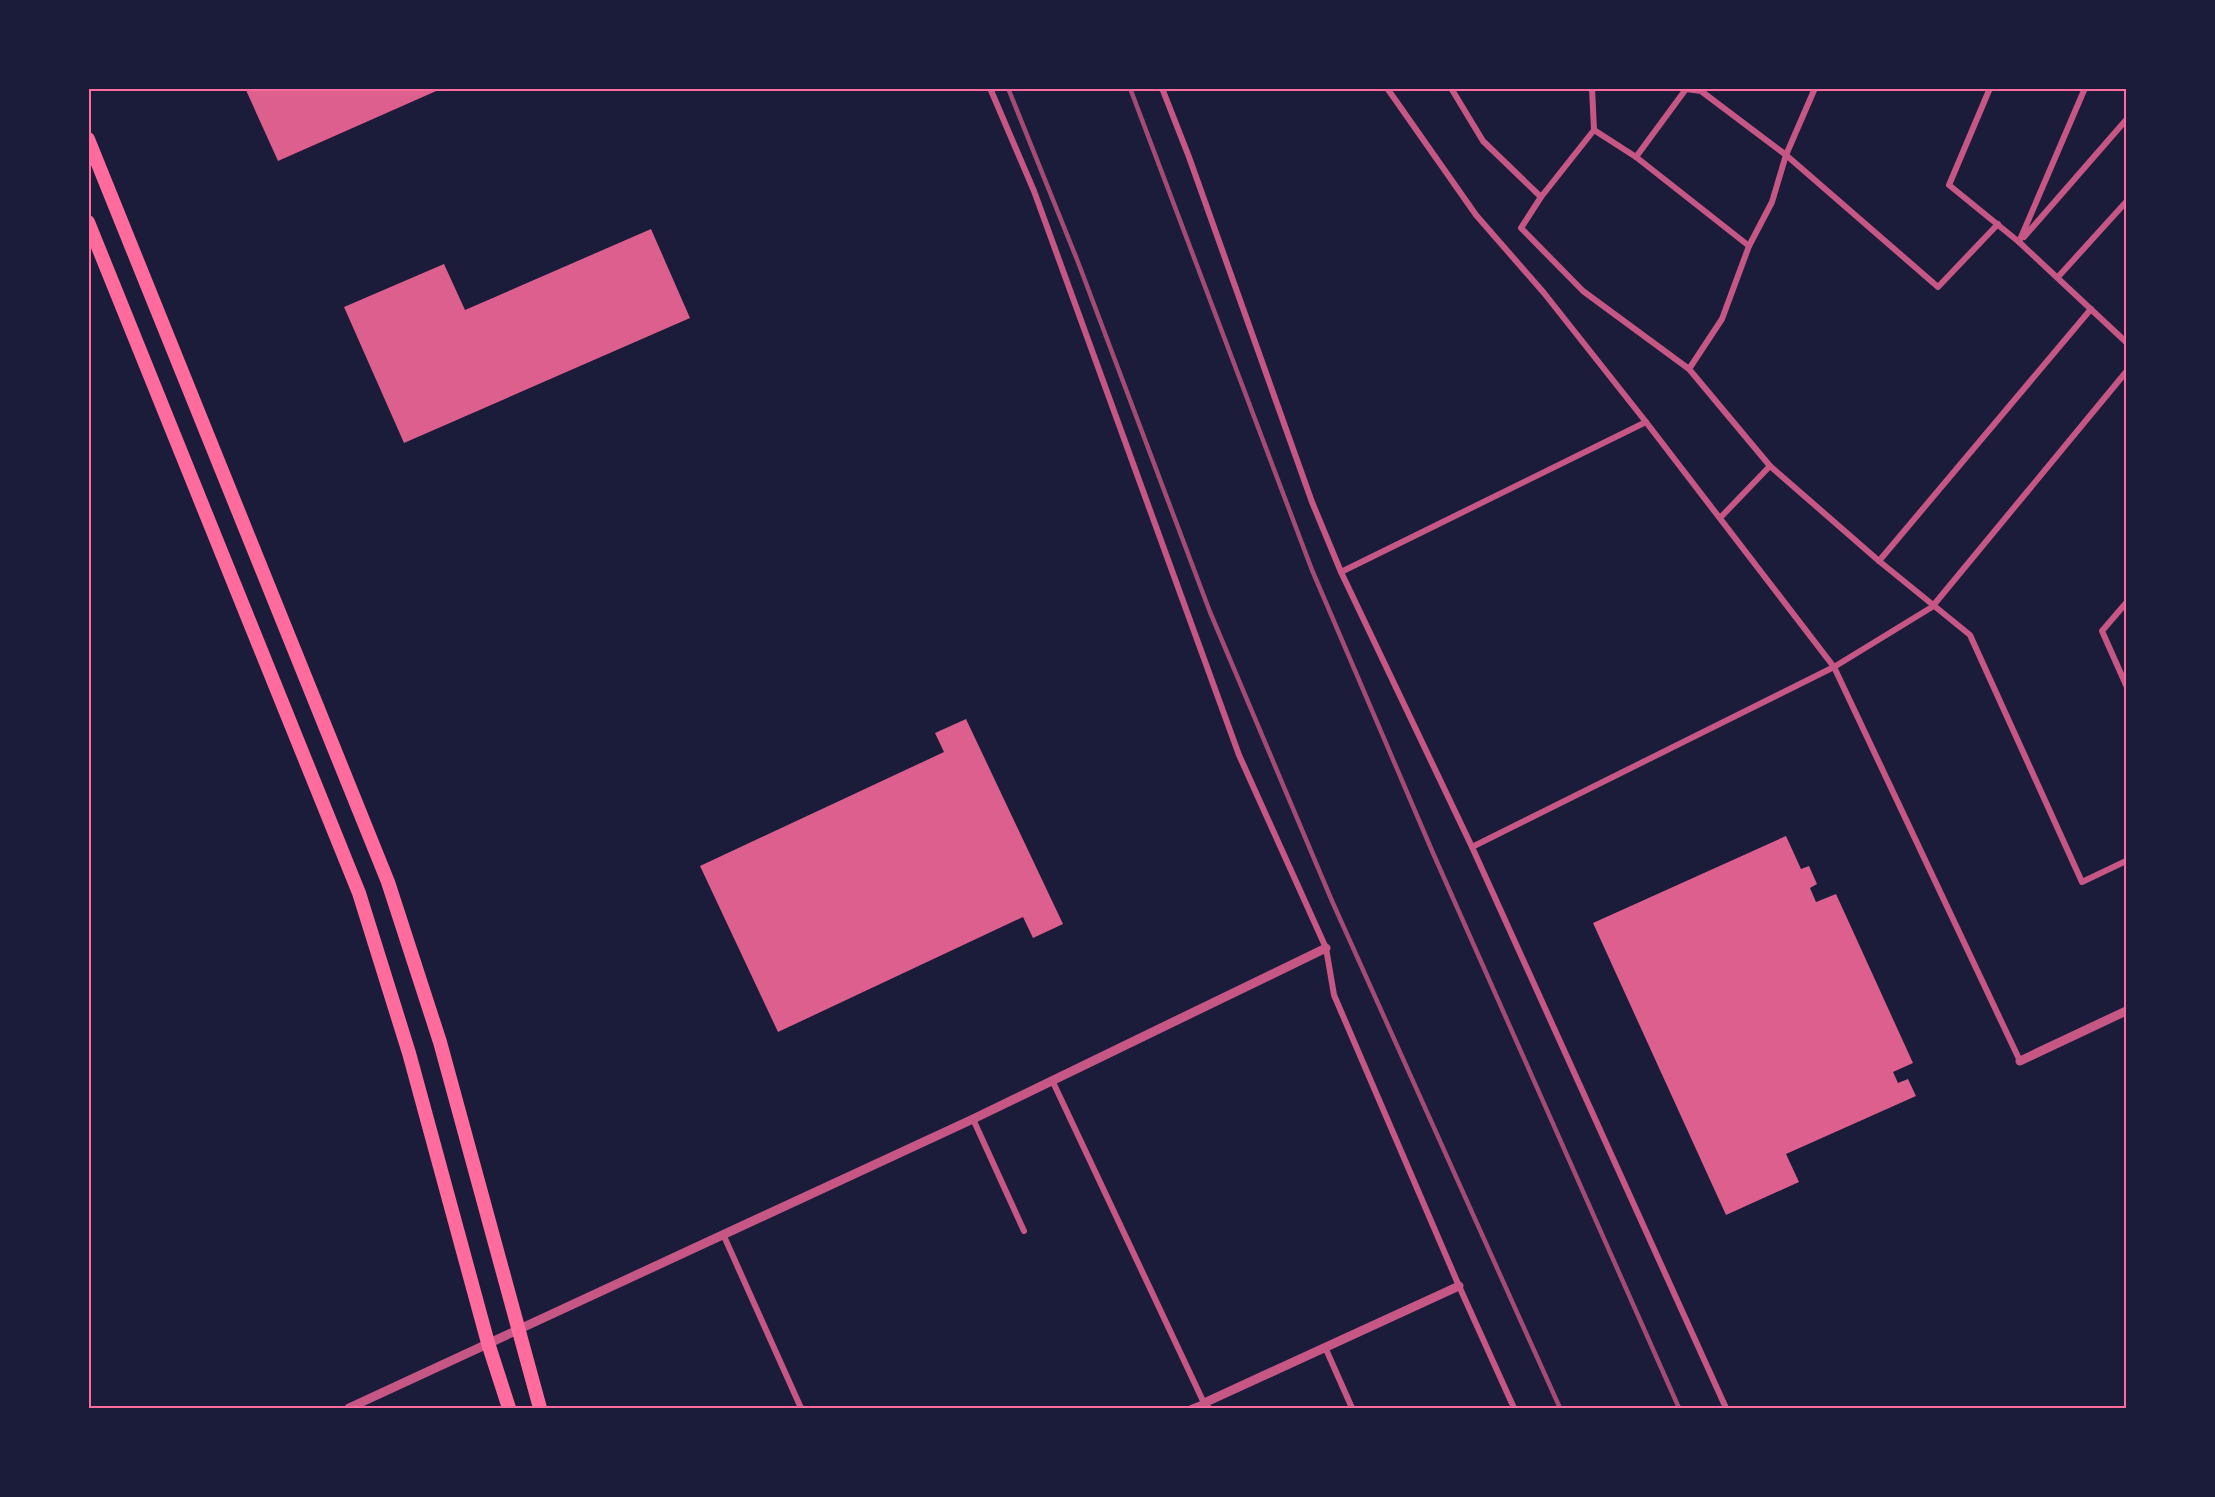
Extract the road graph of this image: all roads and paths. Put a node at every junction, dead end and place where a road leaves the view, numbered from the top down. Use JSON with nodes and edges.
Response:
{"nodes":[{"id":1,"x":990,"y":88,"type":"edge"},
{"id":2,"x":1162,"y":88,"type":"edge"},
{"id":3,"x":1387,"y":88,"type":"edge"},
{"id":4,"x":1451,"y":88,"type":"edge"},
{"id":5,"x":1592,"y":88,"type":"edge"},
{"id":6,"x":1815,"y":88,"type":"edge"},
{"id":7,"x":1990,"y":88,"type":"edge"},
{"id":8,"x":2085,"y":88,"type":"edge"},
{"id":9,"x":2127,"y":120,"type":"edge"},
{"id":10,"x":1594,"y":130,"type":"junction"},
{"id":11,"x":88,"y":139,"type":"edge"},
{"id":12,"x":1786,"y":155,"type":"junction"},
{"id":13,"x":1636,"y":158,"type":"junction"},
{"id":14,"x":1541,"y":197,"type":"junction"},
{"id":15,"x":2127,"y":202,"type":"edge"},
{"id":16,"x":88,"y":222,"type":"edge"},
{"id":17,"x":1998,"y":224,"type":"junction"},
{"id":18,"x":2019,"y":242,"type":"junction"},
{"id":19,"x":1749,"y":246,"type":"junction"},
{"id":20,"x":2058,"y":277,"type":"junction"},
{"id":21,"x":2091,"y":309,"type":"junction"},
{"id":22,"x":2127,"y":342,"type":"edge"},
{"id":23,"x":1689,"y":369,"type":"junction"},
{"id":24,"x":2127,"y":372,"type":"edge"},
{"id":25,"x":1646,"y":422,"type":"junction"},
{"id":26,"x":1770,"y":466,"type":"junction"},
{"id":27,"x":1719,"y":518,"type":"junction"},
{"id":28,"x":1879,"y":561,"type":"junction"},
{"id":29,"x":1341,"y":572,"type":"junction"},
{"id":30,"x":2127,"y":603,"type":"edge"},
{"id":31,"x":1932,"y":607,"type":"junction"},
{"id":32,"x":1834,"y":667,"type":"junction"},
{"id":33,"x":2127,"y":685,"type":"edge"},
{"id":34,"x":1472,"y":847,"type":"junction"},
{"id":35,"x":2127,"y":861,"type":"edge"},
{"id":36,"x":1326,"y":948,"type":"junction"},
{"id":37,"x":2127,"y":1011,"type":"edge"},
{"id":38,"x":2020,"y":1060,"type":"joint"},
{"id":39,"x":1052,"y":1080,"type":"junction"},
{"id":40,"x":973,"y":1119,"type":"junction"},
{"id":41,"x":1024,"y":1231,"type":"dead end"},
{"id":42,"x":723,"y":1234,"type":"junction"},
{"id":43,"x":1458,"y":1286,"type":"junction"},
{"id":44,"x":518,"y":1329,"type":"junction"},
{"id":45,"x":488,"y":1343,"type":"junction"},
{"id":46,"x":1325,"y":1347,"type":"junction"},
{"id":47,"x":1206,"y":1406,"type":"edge"},
{"id":48,"x":349,"y":1408,"type":"edge"},
{"id":49,"x":508,"y":1408,"type":"edge"},
{"id":50,"x":540,"y":1408,"type":"edge"},
{"id":51,"x":801,"y":1408,"type":"edge"},
{"id":52,"x":1191,"y":1408,"type":"edge"},
{"id":53,"x":1352,"y":1408,"type":"edge"},
{"id":54,"x":1514,"y":1408,"type":"edge"},
{"id":55,"x":1726,"y":1408,"type":"edge"}],
"edges":[{"from":1,"to":36,"type":"street"},
{"from":2,"to":29,"type":"street"},
{"from":3,"to":25,"type":"street"},
{"from":4,"to":14,"type":"street"},
{"from":5,"to":10,"type":"street"},
{"from":6,"to":12,"type":"street"},
{"from":7,"to":17,"type":"street"},
{"from":8,"to":18,"type":"street"},
{"from":9,"to":18,"type":"street"},
{"from":10,"to":13,"type":"street"},
{"from":10,"to":14,"type":"street"},
{"from":11,"to":44,"type":"highway"},
{"from":12,"to":13,"type":"street"},
{"from":12,"to":17,"type":"street"},
{"from":12,"to":19,"type":"street"},
{"from":13,"to":19,"type":"street"},
{"from":14,"to":23,"type":"street"},
{"from":15,"to":20,"type":"street"},
{"from":16,"to":45,"type":"highway"},
{"from":17,"to":18,"type":"street"},
{"from":18,"to":20,"type":"street"},
{"from":19,"to":23,"type":"street"},
{"from":20,"to":21,"type":"street"},
{"from":21,"to":22,"type":"street"},
{"from":21,"to":28,"type":"street"},
{"from":23,"to":26,"type":"street"},
{"from":24,"to":31,"type":"street"},
{"from":25,"to":27,"type":"street"},
{"from":25,"to":29,"type":"street"},
{"from":26,"to":27,"type":"street"},
{"from":26,"to":28,"type":"street"},
{"from":27,"to":32,"type":"street"},
{"from":28,"to":31,"type":"street"},
{"from":29,"to":34,"type":"street"},
{"from":30,"to":33,"type":"street"},
{"from":31,"to":32,"type":"street"},
{"from":31,"to":35,"type":"street"},
{"from":32,"to":34,"type":"street"},
{"from":32,"to":38,"type":"street"},
{"from":34,"to":55,"type":"street"},
{"from":36,"to":39,"type":"street"},
{"from":36,"to":43,"type":"street"},
{"from":37,"to":38,"type":"street"},
{"from":39,"to":40,"type":"street"},
{"from":39,"to":47,"type":"street"},
{"from":40,"to":41,"type":"street"},
{"from":40,"to":42,"type":"street"},
{"from":42,"to":44,"type":"street"},
{"from":42,"to":51,"type":"street"},
{"from":43,"to":46,"type":"street"},
{"from":43,"to":54,"type":"street"},
{"from":44,"to":45,"type":"street"},
{"from":44,"to":50,"type":"highway"},
{"from":45,"to":48,"type":"street"},
{"from":45,"to":49,"type":"highway"},
{"from":46,"to":47,"type":"street"},
{"from":46,"to":53,"type":"street"},
{"from":47,"to":52,"type":"street"}]}
